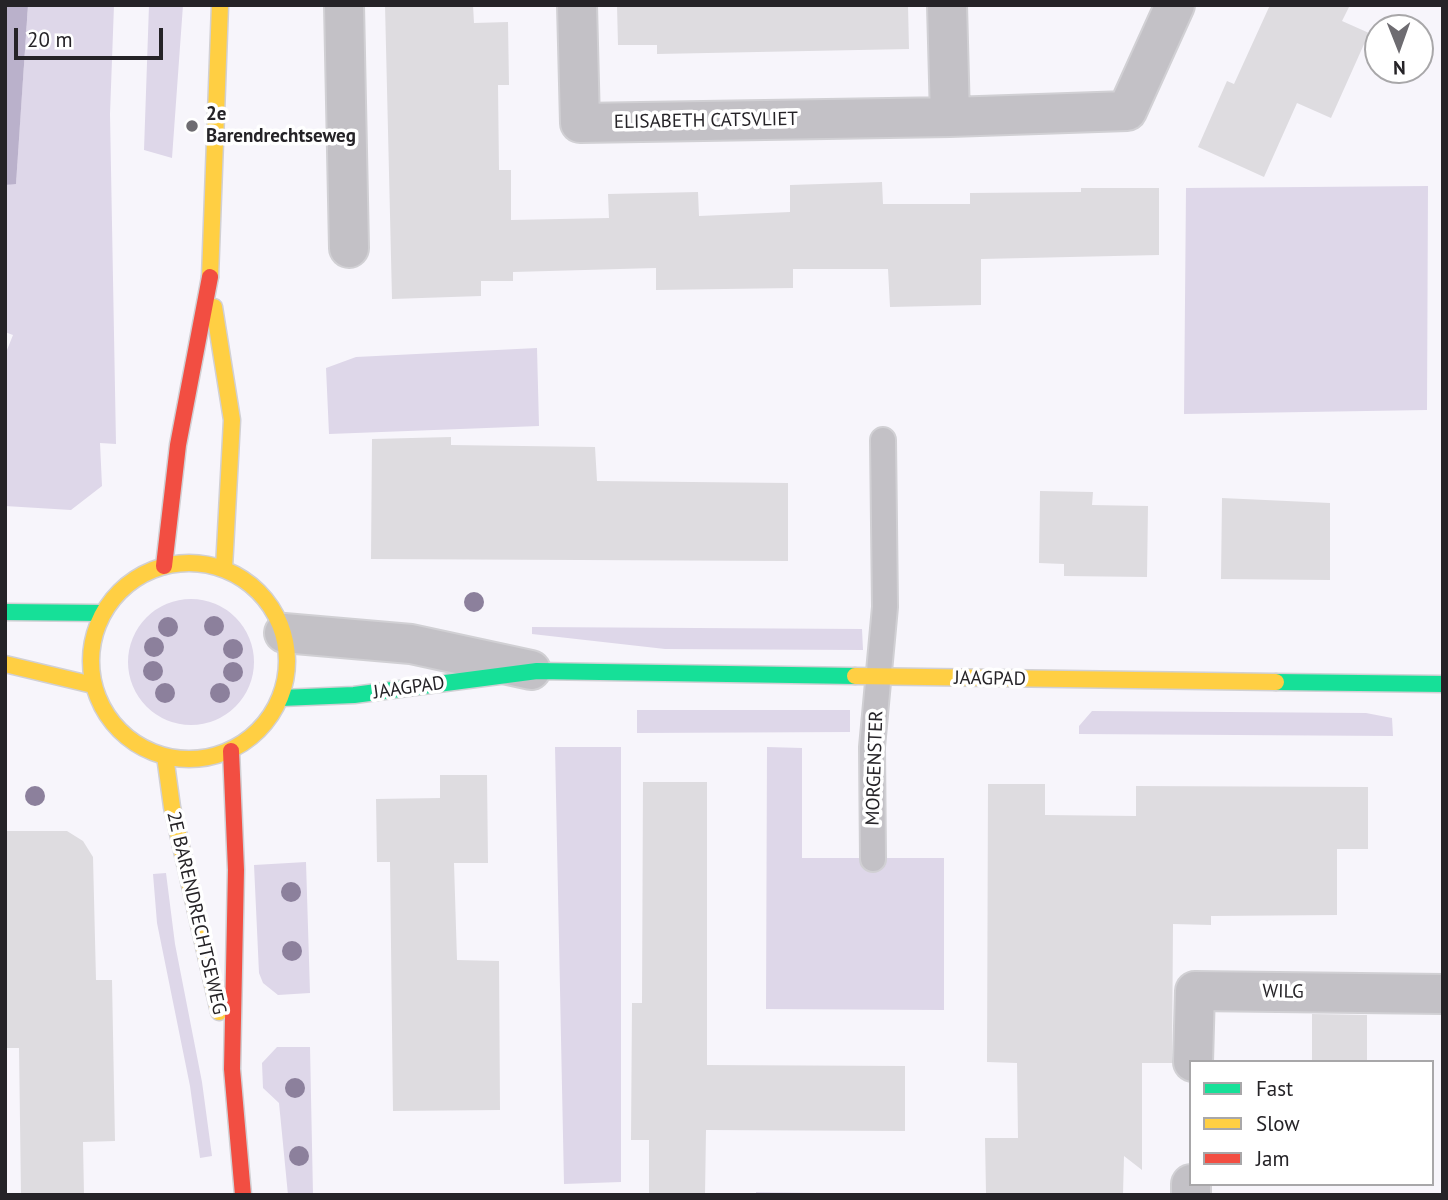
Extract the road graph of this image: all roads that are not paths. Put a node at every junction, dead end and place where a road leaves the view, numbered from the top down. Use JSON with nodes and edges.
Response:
{"nodes":[{"id":1,"x":220,"y":5,"type":"edge"},
{"id":2,"x":344,"y":5,"type":"edge"},
{"id":3,"x":578,"y":5,"type":"edge"},
{"id":4,"x":947,"y":5,"type":"edge"},
{"id":5,"x":1175,"y":5,"type":"edge"},
{"id":6,"x":950,"y":117,"type":"junction"},
{"id":7,"x":349,"y":248,"type":"dead end"},
{"id":8,"x":210,"y":281,"type":"junction"},
{"id":9,"x":883,"y":440,"type":"dead end"},
{"id":10,"x":164,"y":566,"type":"junction"},
{"id":11,"x":224,"y":568,"type":"junction"},
{"id":12,"x":5,"y":612,"type":"edge"},
{"id":13,"x":103,"y":613,"type":"junction"},
{"id":14,"x":284,"y":634,"type":"junction"},
{"id":15,"x":5,"y":664,"type":"edge"},
{"id":16,"x":537,"y":671,"type":"junction"},
{"id":17,"x":879,"y":678,"type":"junction"},
{"id":18,"x":1443,"y":684,"type":"edge"},
{"id":19,"x":93,"y":685,"type":"junction"},
{"id":20,"x":281,"y":698,"type":"junction"},
{"id":21,"x":231,"y":751,"type":"junction"},
{"id":22,"x":165,"y":756,"type":"junction"},
{"id":23,"x":873,"y":859,"type":"dead end"},
{"id":24,"x":1443,"y":994,"type":"edge"},
{"id":25,"x":1194,"y":1060,"type":"edge"},
{"id":26,"x":232,"y":1069,"type":"junction"},
{"id":27,"x":243,"y":1195,"type":"edge"}],
"edges":[{"from":1,"to":8,"type":"main road"},
{"from":2,"to":7,"type":"street"},
{"from":3,"to":6,"type":"street","name":"ELISABETH CATSVLIET"},
{"from":4,"to":6,"type":"street"},
{"from":5,"to":6,"type":"street","name":"ELISABETH CATSVLIET"},
{"from":8,"to":10,"type":"main road"},
{"from":8,"to":11,"type":"main road"},
{"from":9,"to":17,"type":"lane","name":"MORGENSTER"},
{"from":10,"to":11,"type":"main road"},
{"from":10,"to":13,"type":"main road"},
{"from":11,"to":14,"type":"main road"},
{"from":12,"to":13,"type":"main road"},
{"from":13,"to":19,"type":"main road"},
{"from":14,"to":16,"type":"street","name":"JAAGPAD"},
{"from":14,"to":20,"type":"main road"},
{"from":15,"to":19,"type":"main road"},
{"from":16,"to":17,"type":"main road","name":"JAAGPAD"},
{"from":16,"to":20,"type":"main road","name":"JAAGPAD"},
{"from":17,"to":18,"type":"main road","name":"JAAGPAD"},
{"from":17,"to":23,"type":"lane","name":"MORGENSTER"},
{"from":19,"to":22,"type":"main road"},
{"from":20,"to":21,"type":"main road"},
{"from":21,"to":22,"type":"main road"},
{"from":21,"to":26,"type":"main road","name":"2E BARENDRECHTSEWEG"},
{"from":22,"to":26,"type":"main road","name":"2E BARENDRECHTSEWEG"},
{"from":24,"to":25,"type":"street","name":"WILG"},
{"from":26,"to":27,"type":"main road","name":"2E BARENDRECHTSEWEG"}]}
